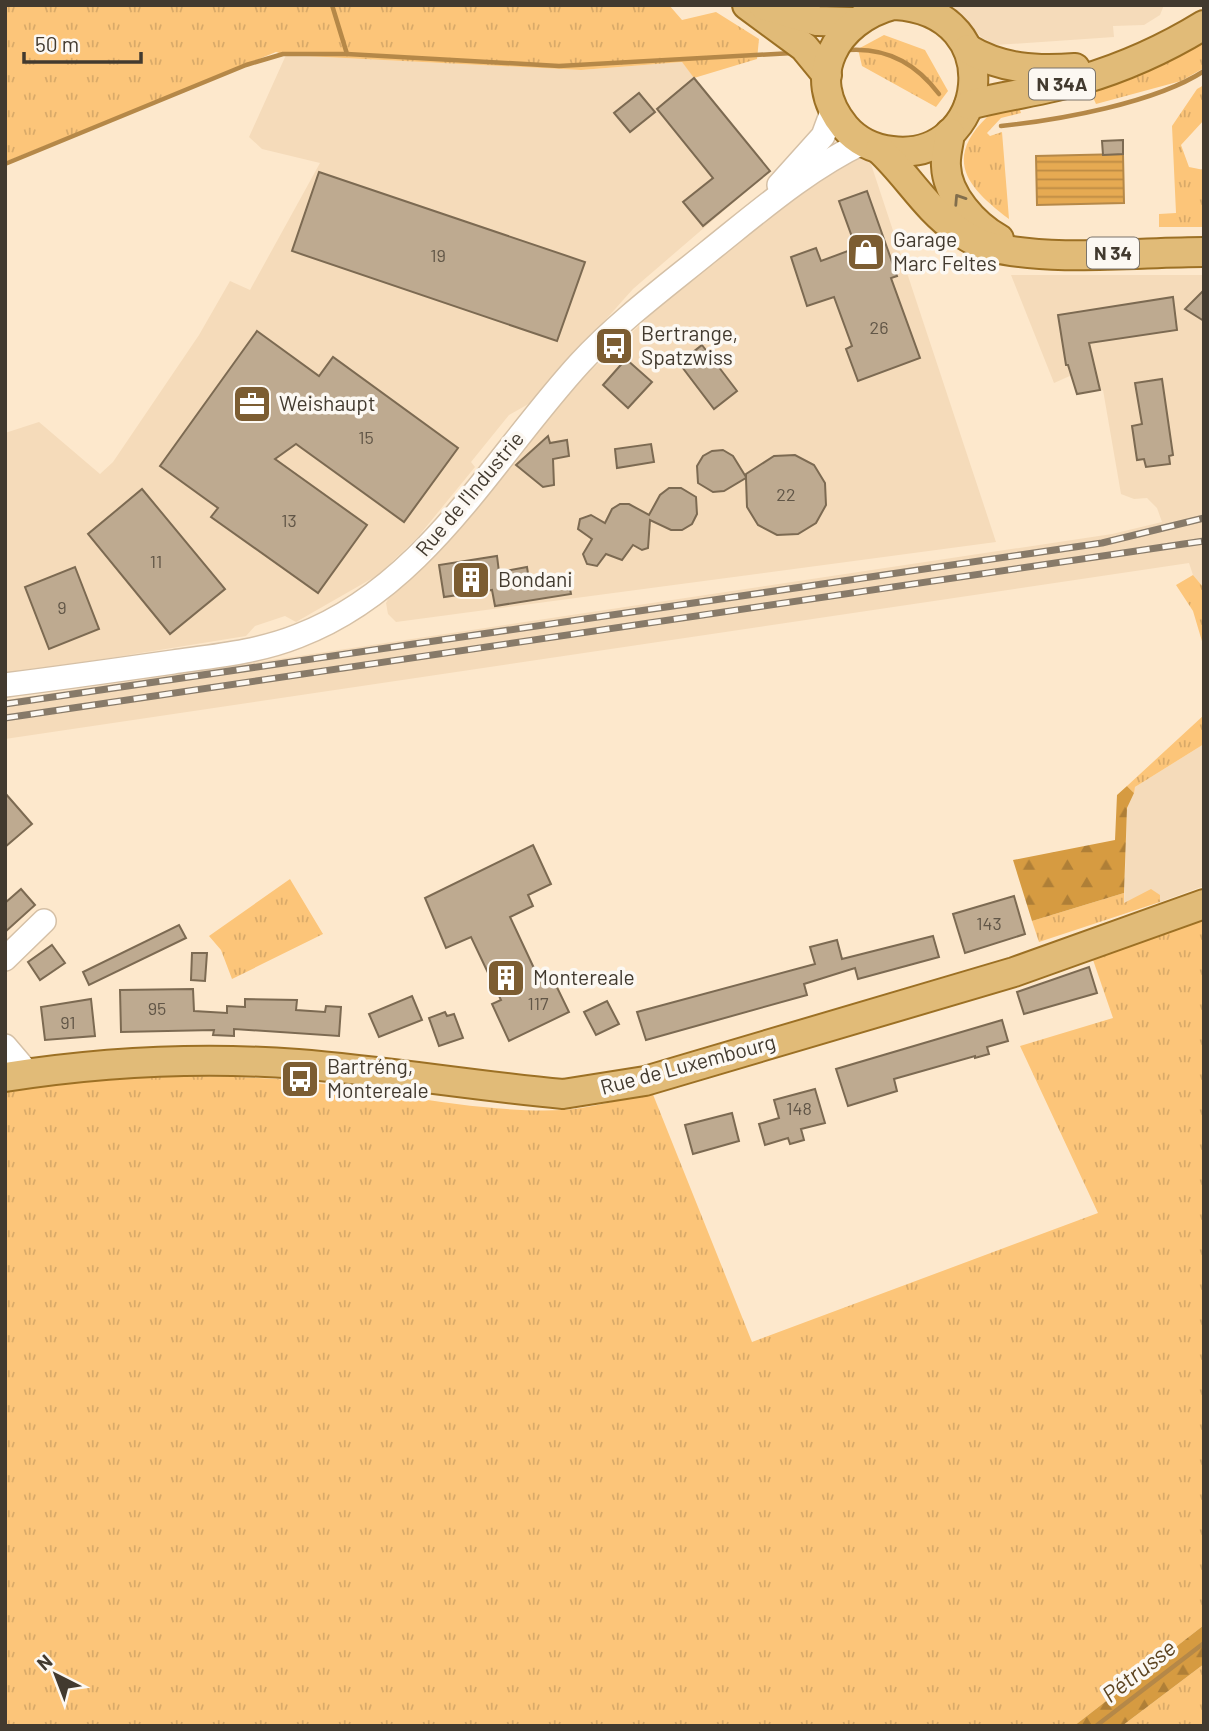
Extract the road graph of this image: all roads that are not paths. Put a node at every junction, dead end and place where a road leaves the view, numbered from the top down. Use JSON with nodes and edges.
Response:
{"nodes":[{"id":1,"x":747,"y":5,"type":"edge"},
{"id":2,"x":763,"y":5,"type":"edge"},
{"id":3,"x":877,"y":10,"type":"edge"},
{"id":4,"x":933,"y":10,"type":"edge"},
{"id":5,"x":1204,"y":25,"type":"edge"},
{"id":6,"x":968,"y":48,"type":"junction"},
{"id":7,"x":1123,"y":66,"type":"junction"},
{"id":8,"x":827,"y":75,"type":"junction"},
{"id":9,"x":970,"y":105,"type":"junction"},
{"id":10,"x":833,"y":108,"type":"junction"},
{"id":11,"x":950,"y":133,"type":"junction"},
{"id":12,"x":872,"y":146,"type":"junction"},
{"id":13,"x":752,"y":217,"type":"junction"},
{"id":14,"x":1023,"y":252,"type":"junction"},
{"id":15,"x":1204,"y":252,"type":"edge"},
{"id":16,"x":5,"y":685,"type":"edge"},
{"id":17,"x":1204,"y":904,"type":"edge"},
{"id":18,"x":44,"y":921,"type":"dead end"},
{"id":19,"x":5,"y":959,"type":"edge"},
{"id":20,"x":5,"y":1046,"type":"edge"},
{"id":21,"x":16,"y":1075,"type":"edge"}],
"edges":[{"from":1,"to":8,"type":"main road"},
{"from":2,"to":3,"type":"main road"},
{"from":3,"to":4,"type":"main road"},
{"from":3,"to":8,"type":"main road","number":"N 34"},
{"from":4,"to":6,"type":"main road"},
{"from":5,"to":7,"type":"main road","number":"N 34A"},
{"from":6,"to":7,"type":"main road","number":"N 34A"},
{"from":6,"to":9,"type":"main road","number":"N 34"},
{"from":7,"to":9,"type":"main road","number":"N 34A"},
{"from":8,"to":10,"type":"main road","number":"N 34"},
{"from":9,"to":11,"type":"main road","number":"N 34"},
{"from":10,"to":12,"type":"main road","number":"N 34"},
{"from":10,"to":13,"type":"street","name":"Rue de l'Industrie"},
{"from":11,"to":12,"type":"main road","number":"N 34"},
{"from":14,"to":11,"type":"main road","number":"N 34","one_way":true},
{"from":12,"to":13,"type":"street","name":"Rue de l'Industrie"},
{"from":12,"to":14,"type":"main road","number":"N 34"},
{"from":13,"to":16,"type":"street","name":"Rue de l'Industrie"},
{"from":14,"to":15,"type":"main road","number":"N 34"},
{"from":17,"to":21,"type":"main road","name":"Rue de Luxembourg"},
{"from":18,"to":19,"type":"street"},
{"from":20,"to":21,"type":"street","name":"Rue de Luxembourg"}]}
